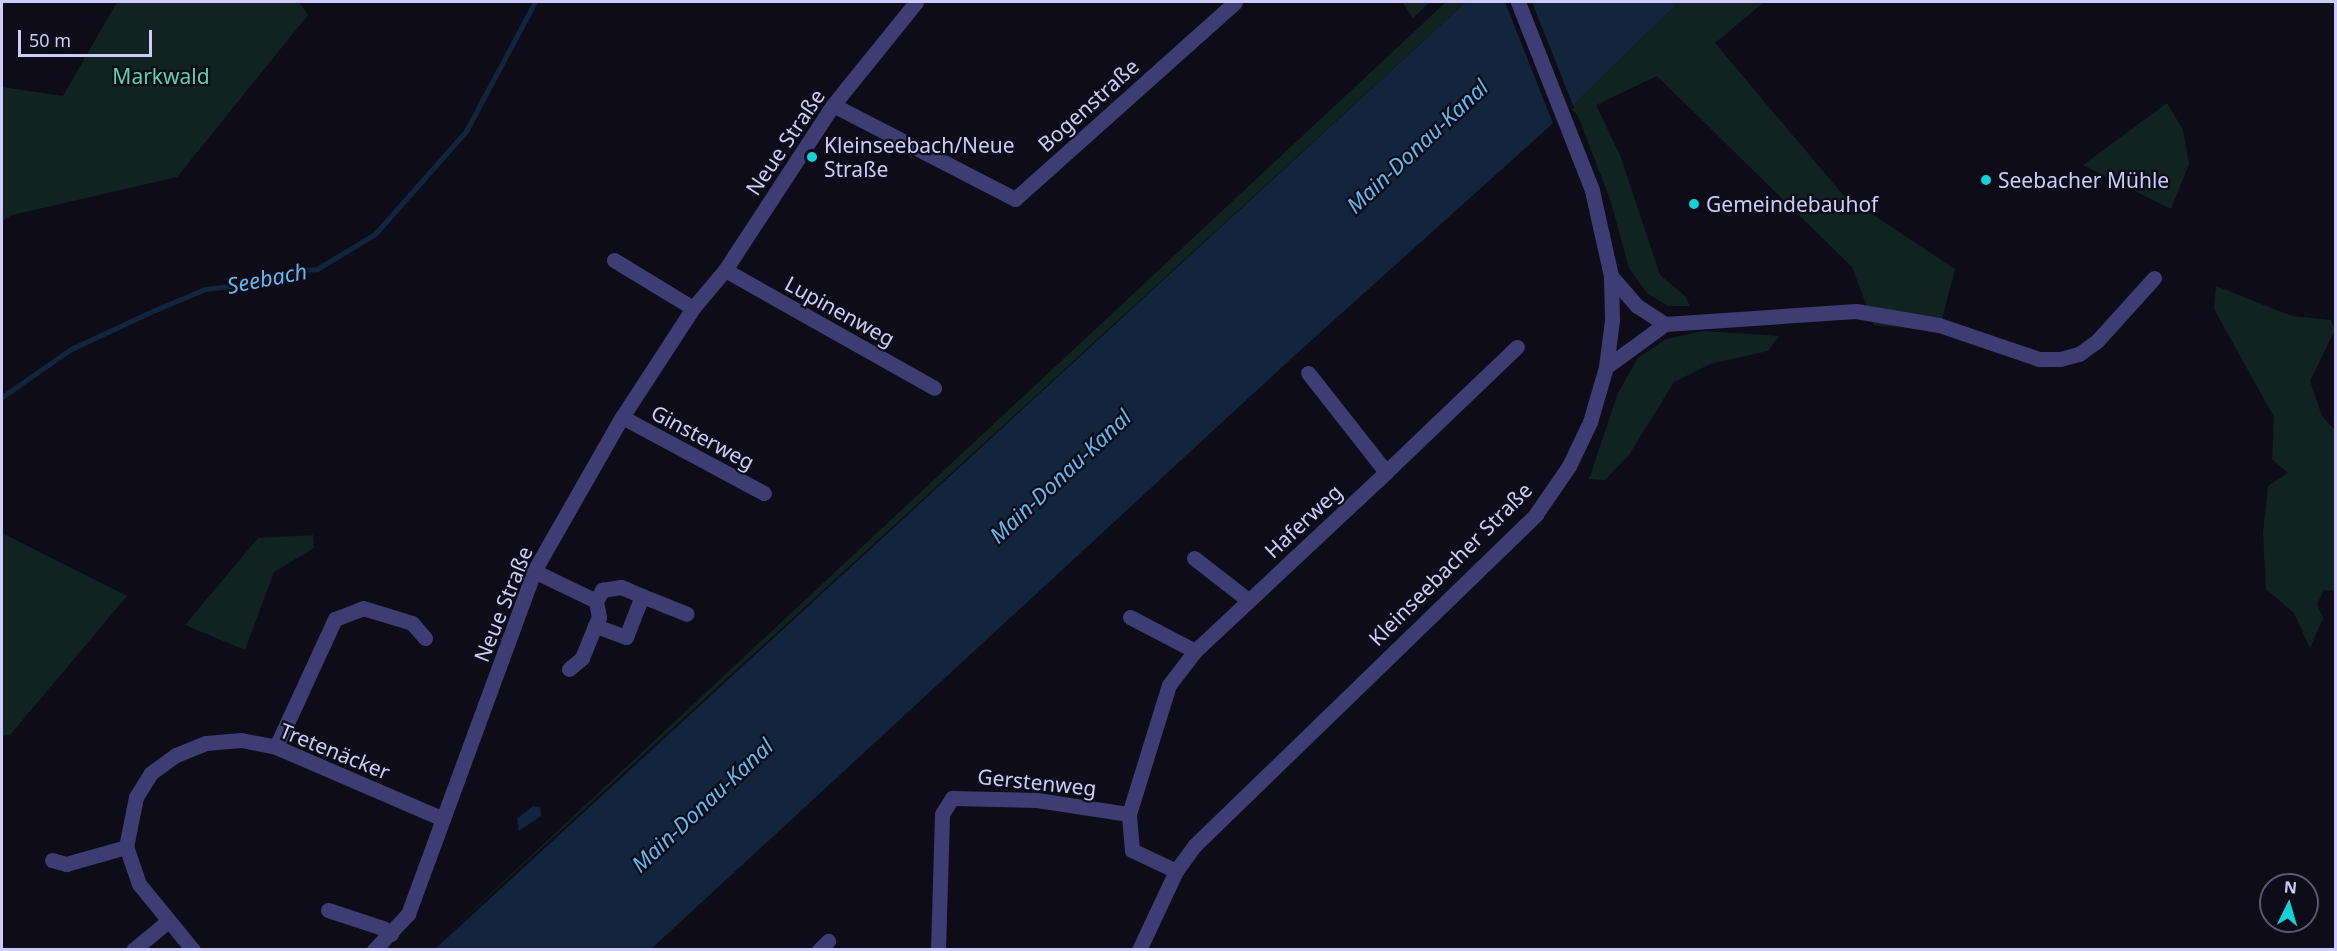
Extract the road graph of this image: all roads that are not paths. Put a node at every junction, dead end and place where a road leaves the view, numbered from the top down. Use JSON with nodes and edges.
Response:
{"nodes":[{"id":1,"x":916,"y":2,"type":"edge"},
{"id":2,"x":1235,"y":2,"type":"edge"},
{"id":3,"x":1518,"y":2,"type":"edge"},
{"id":4,"x":833,"y":105,"type":"junction"},
{"id":5,"x":614,"y":260,"type":"dead end"},
{"id":6,"x":725,"y":270,"type":"junction"},
{"id":7,"x":1611,"y":276,"type":"junction"},
{"id":8,"x":2154,"y":278,"type":"dead end"},
{"id":9,"x":693,"y":308,"type":"junction"},
{"id":10,"x":1665,"y":324,"type":"junction"},
{"id":11,"x":1516,"y":347,"type":"dead end"},
{"id":12,"x":1606,"y":367,"type":"junction"},
{"id":13,"x":1308,"y":373,"type":"dead end"},
{"id":14,"x":934,"y":388,"type":"dead end"},
{"id":15,"x":622,"y":417,"type":"junction"},
{"id":16,"x":1386,"y":472,"type":"junction"},
{"id":17,"x":764,"y":493,"type":"dead end"},
{"id":18,"x":1194,"y":558,"type":"dead end"},
{"id":19,"x":534,"y":572,"type":"junction"},
{"id":20,"x":642,"y":596,"type":"junction"},
{"id":21,"x":1248,"y":600,"type":"junction"},
{"id":22,"x":596,"y":602,"type":"junction"},
{"id":23,"x":687,"y":615,"type":"dead end"},
{"id":24,"x":1130,"y":617,"type":"dead end"},
{"id":25,"x":595,"y":626,"type":"junction"},
{"id":26,"x":425,"y":638,"type":"dead end"},
{"id":27,"x":1195,"y":651,"type":"junction"},
{"id":28,"x":569,"y":669,"type":"dead end"},
{"id":29,"x":276,"y":747,"type":"junction"},
{"id":30,"x":1129,"y":814,"type":"junction"},
{"id":31,"x":443,"y":819,"type":"junction"},
{"id":32,"x":126,"y":847,"type":"junction"},
{"id":33,"x":52,"y":860,"type":"dead end"},
{"id":34,"x":1176,"y":871,"type":"junction"},
{"id":35,"x":328,"y":910,"type":"dead end"},
{"id":36,"x":167,"y":922,"type":"junction"},
{"id":37,"x":391,"y":934,"type":"junction"},
{"id":38,"x":133,"y":950,"type":"edge"},
{"id":39,"x":194,"y":950,"type":"edge"},
{"id":40,"x":374,"y":950,"type":"edge"},
{"id":41,"x":938,"y":950,"type":"edge"},
{"id":42,"x":1140,"y":950,"type":"edge"}],
"edges":[{"from":1,"to":4,"type":"street","name":"Neue Straße"},
{"from":2,"to":4,"type":"street","name":"Bogenstraße"},
{"from":3,"to":7,"type":"street","name":"Kleinseebacher Straße"},
{"from":4,"to":6,"type":"street","name":"Neue Straße"},
{"from":5,"to":9,"type":"street"},
{"from":6,"to":9,"type":"street","name":"Neue Straße"},
{"from":6,"to":14,"type":"street","name":"Lupinenweg"},
{"from":7,"to":10,"type":"street"},
{"from":7,"to":12,"type":"street","name":"Kleinseebacher Straße"},
{"from":8,"to":10,"type":"street"},
{"from":9,"to":15,"type":"street","name":"Neue Straße"},
{"from":10,"to":12,"type":"street"},
{"from":11,"to":16,"type":"street","name":"Haferweg"},
{"from":12,"to":34,"type":"street","name":"Kleinseebacher Straße"},
{"from":13,"to":16,"type":"street"},
{"from":15,"to":17,"type":"street","name":"Ginsterweg"},
{"from":15,"to":19,"type":"street","name":"Neue Straße"},
{"from":16,"to":21,"type":"street","name":"Haferweg"},
{"from":18,"to":21,"type":"street"},
{"from":19,"to":22,"type":"street"},
{"from":19,"to":31,"type":"street","name":"Neue Straße"},
{"from":20,"to":22,"type":"street"},
{"from":20,"to":23,"type":"street"},
{"from":20,"to":25,"type":"street"},
{"from":21,"to":27,"type":"street","name":"Haferweg"},
{"from":22,"to":25,"type":"street"},
{"from":24,"to":27,"type":"street"},
{"from":25,"to":28,"type":"street"},
{"from":26,"to":29,"type":"street"},
{"from":27,"to":30,"type":"street","name":"Haferweg"},
{"from":29,"to":31,"type":"street","name":"Tretenäcker"},
{"from":29,"to":32,"type":"street","name":"Tretenäcker"},
{"from":30,"to":34,"type":"street","name":"Haferweg"},
{"from":30,"to":41,"type":"street","name":"Gerstenweg"},
{"from":31,"to":37,"type":"street","name":"Neue Straße"},
{"from":32,"to":33,"type":"street"},
{"from":32,"to":36,"type":"street"},
{"from":34,"to":42,"type":"street","name":"Kleinseebacher Straße"},
{"from":35,"to":37,"type":"street"},
{"from":36,"to":38,"type":"street"},
{"from":36,"to":39,"type":"street"},
{"from":37,"to":40,"type":"street","name":"Neue Straße"}]}
